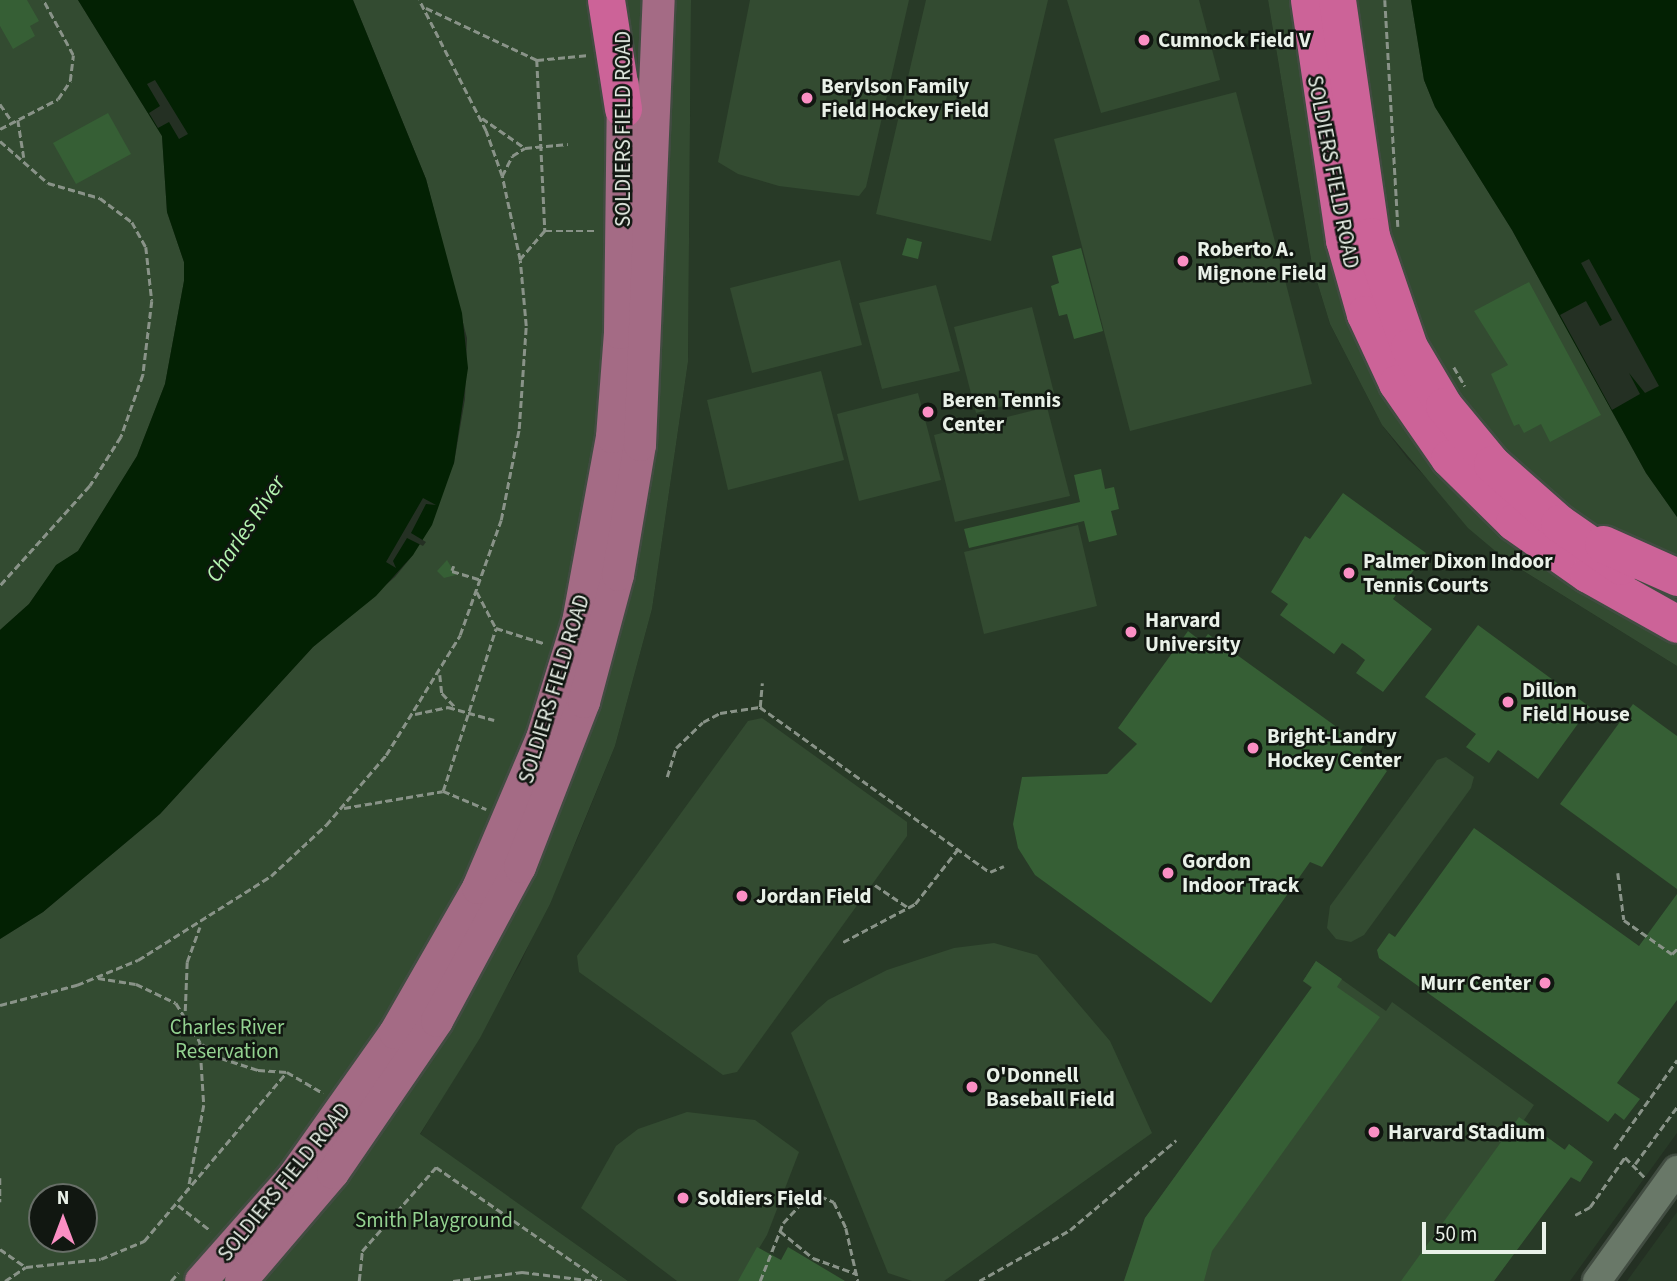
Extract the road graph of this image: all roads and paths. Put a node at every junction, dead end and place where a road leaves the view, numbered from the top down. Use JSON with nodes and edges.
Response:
{"nodes":[{"id":1,"x":43,"y":0,"type":"edge"},
{"id":2,"x":419,"y":0,"type":"edge"},
{"id":3,"x":606,"y":0,"type":"edge"},
{"id":4,"x":624,"y":0,"type":"edge"},
{"id":5,"x":659,"y":0,"type":"edge"},
{"id":6,"x":1294,"y":0,"type":"edge"},
{"id":7,"x":1309,"y":0,"type":"edge"},
{"id":8,"x":1337,"y":0,"type":"edge"},
{"id":9,"x":1385,"y":0,"type":"edge"},
{"id":10,"x":425,"y":7,"type":"junction"},
{"id":11,"x":589,"y":55,"type":"dead end"},
{"id":12,"x":537,"y":60,"type":"junction"},
{"id":13,"x":0,"y":104,"type":"edge"},
{"id":14,"x":1324,"y":106,"type":"junction"},
{"id":15,"x":623,"y":109,"type":"junction"},
{"id":16,"x":478,"y":113,"type":"junction"},
{"id":17,"x":18,"y":120,"type":"junction"},
{"id":18,"x":13,"y":123,"type":"junction"},
{"id":19,"x":0,"y":129,"type":"edge"},
{"id":20,"x":0,"y":141,"type":"edge"},
{"id":21,"x":568,"y":144,"type":"dead end"},
{"id":22,"x":541,"y":146,"type":"junction"},
{"id":23,"x":525,"y":148,"type":"junction"},
{"id":24,"x":24,"y":158,"type":"junction"},
{"id":25,"x":502,"y":176,"type":"junction"},
{"id":26,"x":545,"y":231,"type":"junction"},
{"id":27,"x":603,"y":233,"type":"dead end"},
{"id":28,"x":1398,"y":241,"type":"dead end"},
{"id":29,"x":520,"y":260,"type":"junction"},
{"id":30,"x":1449,"y":363,"type":"dead end"},
{"id":31,"x":1469,"y":395,"type":"dead end"},
{"id":32,"x":1567,"y":528,"type":"junction"},
{"id":33,"x":454,"y":566,"type":"dead end"},
{"id":34,"x":1677,"y":577,"type":"edge"},
{"id":35,"x":481,"y":580,"type":"junction"},
{"id":36,"x":0,"y":586,"type":"edge"},
{"id":37,"x":477,"y":592,"type":"junction"},
{"id":38,"x":1628,"y":598,"type":"junction"},
{"id":39,"x":1677,"y":598,"type":"edge"},
{"id":40,"x":1677,"y":624,"type":"edge"},
{"id":41,"x":496,"y":628,"type":"junction"},
{"id":42,"x":1677,"y":636,"type":"edge"},
{"id":43,"x":550,"y":645,"type":"dead end"},
{"id":44,"x":440,"y":673,"type":"junction"},
{"id":45,"x":762,"y":683,"type":"dead end"},
{"id":46,"x":456,"y":708,"type":"junction"},
{"id":47,"x":760,"y":708,"type":"junction"},
{"id":48,"x":469,"y":712,"type":"junction"},
{"id":49,"x":415,"y":714,"type":"junction"},
{"id":50,"x":494,"y":720,"type":"dead end"},
{"id":51,"x":667,"y":777,"type":"dead end"},
{"id":52,"x":443,"y":791,"type":"junction"},
{"id":53,"x":341,"y":809,"type":"junction"},
{"id":54,"x":491,"y":812,"type":"dead end"},
{"id":55,"x":958,"y":849,"type":"junction"},
{"id":56,"x":1004,"y":866,"type":"dead end"},
{"id":57,"x":1618,"y":873,"type":"dead end"},
{"id":58,"x":875,"y":885,"type":"dead end"},
{"id":59,"x":909,"y":908,"type":"junction"},
{"id":60,"x":201,"y":925,"type":"junction"},
{"id":61,"x":843,"y":942,"type":"dead end"},
{"id":62,"x":1677,"y":949,"type":"edge"},
{"id":63,"x":95,"y":978,"type":"junction"},
{"id":64,"x":0,"y":1005,"type":"edge"},
{"id":65,"x":185,"y":1011,"type":"junction"},
{"id":66,"x":200,"y":1042,"type":"junction"},
{"id":67,"x":1677,"y":1060,"type":"edge"},
{"id":68,"x":287,"y":1072,"type":"junction"},
{"id":69,"x":327,"y":1096,"type":"dead end"},
{"id":70,"x":1677,"y":1107,"type":"edge"},
{"id":71,"x":1176,"y":1140,"type":"dead end"},
{"id":72,"x":1614,"y":1149,"type":"dead end"},
{"id":73,"x":1635,"y":1164,"type":"junction"},
{"id":74,"x":1677,"y":1170,"type":"edge"},
{"id":75,"x":0,"y":1178,"type":"edge"},
{"id":76,"x":1646,"y":1180,"type":"dead end"},
{"id":77,"x":185,"y":1197,"type":"junction"},
{"id":78,"x":0,"y":1202,"type":"edge"},
{"id":79,"x":178,"y":1205,"type":"junction"},
{"id":80,"x":1576,"y":1215,"type":"dead end"},
{"id":81,"x":780,"y":1231,"type":"junction"},
{"id":82,"x":215,"y":1234,"type":"dead end"},
{"id":83,"x":0,"y":1250,"type":"edge"},
{"id":84,"x":26,"y":1267,"type":"junction"},
{"id":85,"x":857,"y":1274,"type":"junction"},
{"id":86,"x":5,"y":1281,"type":"edge"},
{"id":87,"x":201,"y":1281,"type":"edge"},
{"id":88,"x":241,"y":1281,"type":"edge"},
{"id":89,"x":359,"y":1281,"type":"edge"},
{"id":90,"x":453,"y":1281,"type":"edge"},
{"id":91,"x":595,"y":1281,"type":"edge"},
{"id":92,"x":601,"y":1281,"type":"edge"},
{"id":93,"x":760,"y":1281,"type":"edge"},
{"id":94,"x":858,"y":1281,"type":"edge"},
{"id":95,"x":979,"y":1281,"type":"edge"},
{"id":96,"x":1597,"y":1281,"type":"edge"}],
"edges":[{"from":1,"to":17,"type":"path"},
{"from":2,"to":10,"type":"path"},
{"from":3,"to":15,"type":"highway"},
{"from":4,"to":15,"type":"main road","name":"SOLDIERS FIELD ROAD"},
{"from":5,"to":88,"type":"main road","name":"SOLDIERS FIELD ROAD"},
{"from":6,"to":14,"type":"main road","name":"SOLDIERS FIELD ROAD"},
{"from":7,"to":14,"type":"highway"},
{"from":8,"to":32,"type":"highway","name":"SOLDIERS FIELD ROAD"},
{"from":9,"to":28,"type":"path"},
{"from":10,"to":12,"type":"path"},
{"from":10,"to":16,"type":"path"},
{"from":11,"to":12,"type":"path"},
{"from":12,"to":22,"type":"path"},
{"from":13,"to":18,"type":"path"},
{"from":14,"to":38,"type":"highway","name":"SOLDIERS FIELD ROAD"},
{"from":15,"to":87,"type":"main road","name":"SOLDIERS FIELD ROAD"},
{"from":16,"to":23,"type":"path"},
{"from":16,"to":25,"type":"path"},
{"from":17,"to":18,"type":"path"},
{"from":17,"to":24,"type":"path"},
{"from":18,"to":19,"type":"path"},
{"from":20,"to":24,"type":"path"},
{"from":21,"to":22,"type":"path"},
{"from":22,"to":23,"type":"path"},
{"from":22,"to":26,"type":"path"},
{"from":23,"to":25,"type":"path"},
{"from":24,"to":36,"type":"path"},
{"from":25,"to":29,"type":"path"},
{"from":26,"to":27,"type":"path"},
{"from":26,"to":29,"type":"path"},
{"from":29,"to":35,"type":"path"},
{"from":30,"to":31,"type":"path"},
{"from":32,"to":34,"type":"highway"},
{"from":32,"to":39,"type":"highway","name":"SOLDIERS FIELD ROAD"},
{"from":33,"to":35,"type":"path"},
{"from":35,"to":37,"type":"path"},
{"from":37,"to":41,"type":"path"},
{"from":37,"to":44,"type":"path"},
{"from":38,"to":40,"type":"highway","name":"SOLDIERS FIELD ROAD"},
{"from":38,"to":42,"type":"highway"},
{"from":41,"to":43,"type":"path"},
{"from":41,"to":48,"type":"path"},
{"from":44,"to":46,"type":"path"},
{"from":44,"to":49,"type":"path"},
{"from":45,"to":47,"type":"path"},
{"from":46,"to":48,"type":"path"},
{"from":46,"to":49,"type":"path"},
{"from":47,"to":51,"type":"path"},
{"from":47,"to":55,"type":"path"},
{"from":48,"to":50,"type":"path"},
{"from":48,"to":52,"type":"path"},
{"from":49,"to":53,"type":"path"},
{"from":52,"to":53,"type":"path"},
{"from":52,"to":54,"type":"path"},
{"from":53,"to":60,"type":"path"},
{"from":55,"to":56,"type":"path"},
{"from":55,"to":59,"type":"path"},
{"from":57,"to":62,"type":"path"},
{"from":58,"to":59,"type":"path"},
{"from":59,"to":61,"type":"path"},
{"from":60,"to":63,"type":"path"},
{"from":60,"to":65,"type":"path"},
{"from":63,"to":64,"type":"path"},
{"from":63,"to":65,"type":"path"},
{"from":65,"to":66,"type":"path"},
{"from":66,"to":68,"type":"path"},
{"from":66,"to":77,"type":"path"},
{"from":67,"to":72,"type":"path"},
{"from":68,"to":69,"type":"path"},
{"from":68,"to":77,"type":"path"},
{"from":70,"to":73,"type":"path"},
{"from":71,"to":95,"type":"path"},
{"from":73,"to":76,"type":"path"},
{"from":73,"to":80,"type":"path"},
{"from":74,"to":96,"type":"main road"},
{"from":75,"to":78,"type":"path"},
{"from":77,"to":79,"type":"path"},
{"from":79,"to":82,"type":"path"},
{"from":79,"to":84,"type":"path"},
{"from":81,"to":85,"type":"path"},
{"from":81,"to":85,"type":"path"},
{"from":81,"to":93,"type":"path"},
{"from":83,"to":84,"type":"path"},
{"from":84,"to":86,"type":"path"},
{"from":85,"to":94,"type":"path"},
{"from":89,"to":92,"type":"path"},
{"from":90,"to":91,"type":"path"}]}
